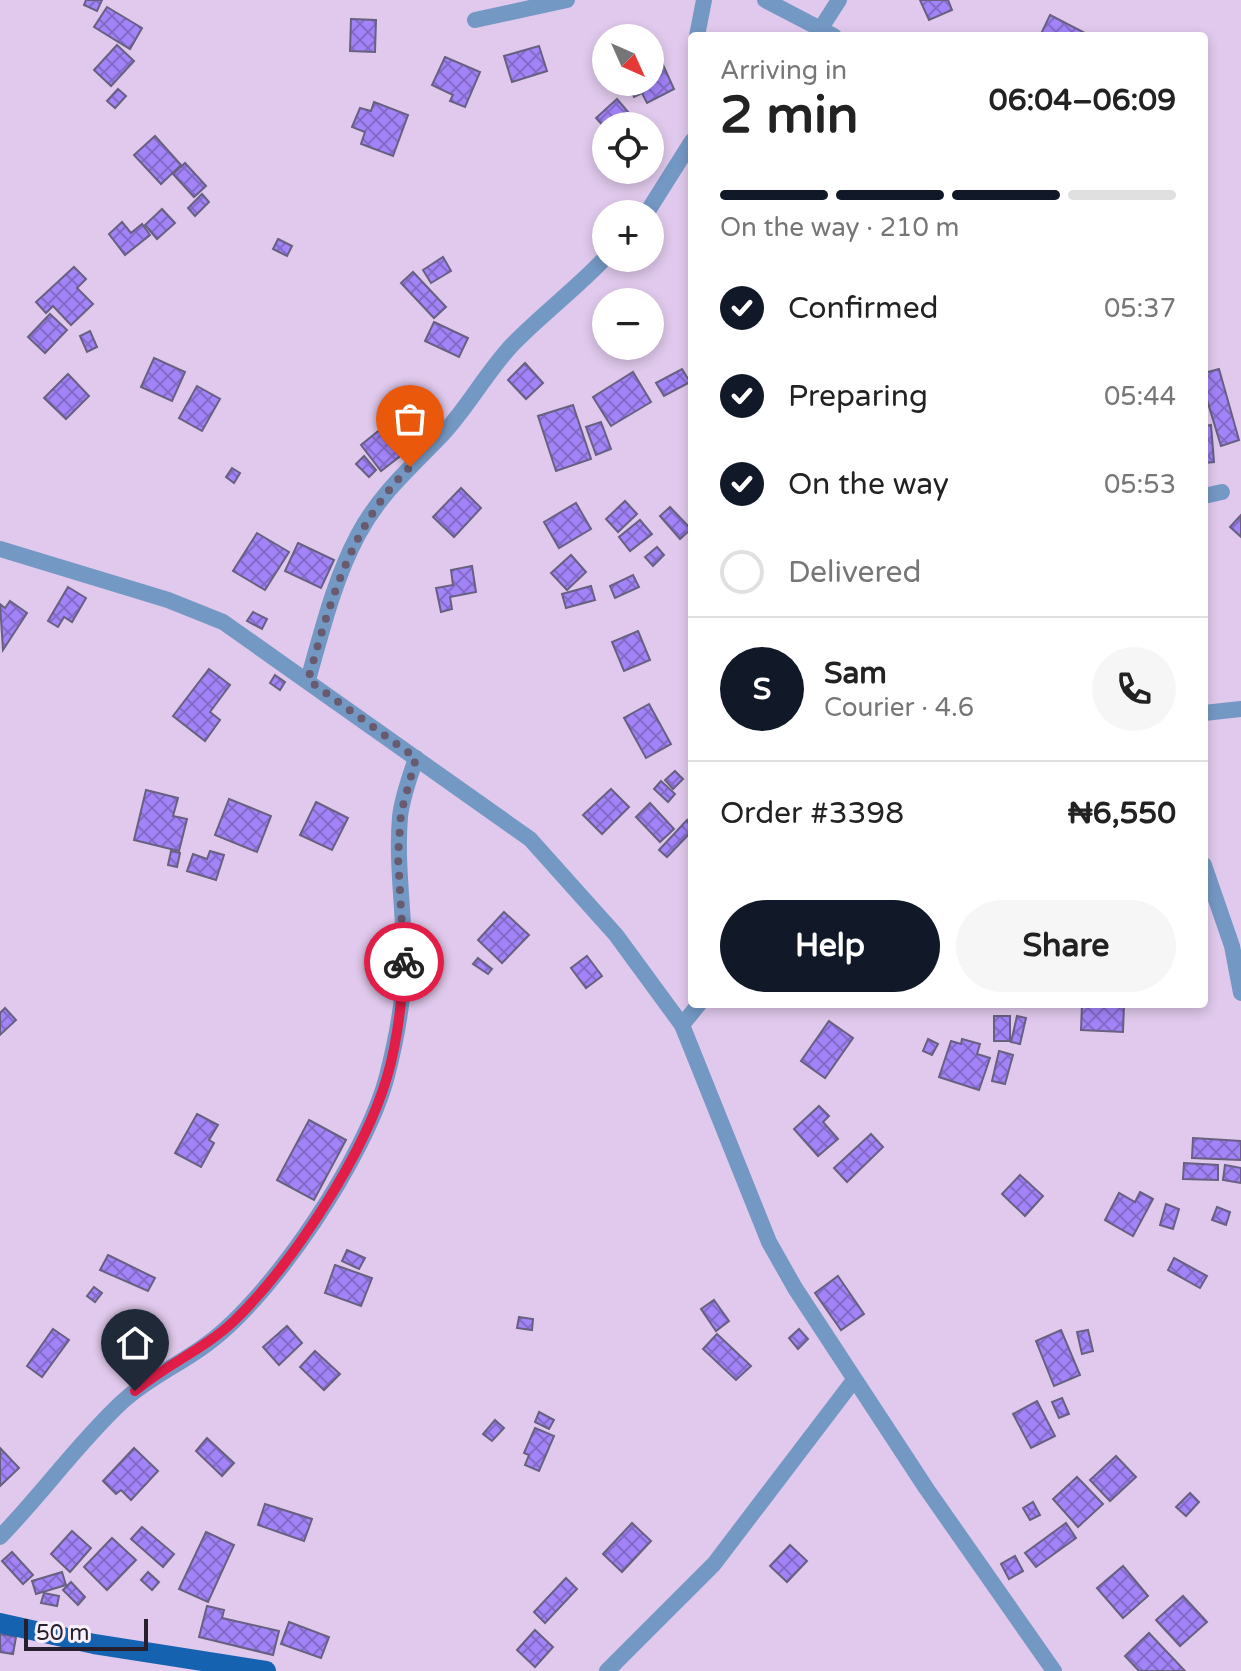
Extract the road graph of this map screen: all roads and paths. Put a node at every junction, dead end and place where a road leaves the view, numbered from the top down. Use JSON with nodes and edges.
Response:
{"nodes":[{"id":1,"x":567,"y":0,"type":"edge"},
{"id":2,"x":704,"y":0,"type":"edge"},
{"id":3,"x":765,"y":0,"type":"edge"},
{"id":4,"x":839,"y":0,"type":"edge"},
{"id":5,"x":798,"y":8,"type":"edge"},
{"id":6,"x":475,"y":20,"type":"dead end"},
{"id":7,"x":698,"y":32,"type":"edge"},
{"id":8,"x":828,"y":32,"type":"edge"},
{"id":9,"x":688,"y":147,"type":"edge"},
{"id":10,"x":655,"y":200,"type":"edge"},
{"id":11,"x":592,"y":270,"type":"edge"},
{"id":12,"x":1222,"y":492,"type":"dead end"},
{"id":13,"x":1208,"y":495,"type":"edge"},
{"id":14,"x":0,"y":549,"type":"edge"},
{"id":15,"x":308,"y":680,"type":"junction"},
{"id":16,"x":1241,"y":709,"type":"edge"},
{"id":17,"x":1208,"y":713,"type":"edge"},
{"id":18,"x":416,"y":758,"type":"junction"},
{"id":19,"x":1208,"y":880,"type":"edge"},
{"id":20,"x":1241,"y":993,"type":"edge"},
{"id":21,"x":696,"y":1008,"type":"edge"},
{"id":22,"x":682,"y":1025,"type":"junction"},
{"id":23,"x":854,"y":1380,"type":"junction"},
{"id":24,"x":0,"y":1537,"type":"edge"},
{"id":25,"x":0,"y":1623,"type":"edge"},
{"id":26,"x":266,"y":1671,"type":"edge"},
{"id":27,"x":607,"y":1671,"type":"edge"},
{"id":28,"x":1054,"y":1671,"type":"edge"}],
"edges":[{"from":1,"to":6,"type":"street"},
{"from":2,"to":7,"type":"street"},
{"from":3,"to":5,"type":"street"},
{"from":4,"to":8,"type":"street"},
{"from":5,"to":8,"type":"street"},
{"from":9,"to":10,"type":"street"},
{"from":11,"to":15,"type":"street"},
{"from":12,"to":13,"type":"street"},
{"from":14,"to":15,"type":"street"},
{"from":15,"to":18,"type":"street"},
{"from":16,"to":17,"type":"street"},
{"from":18,"to":22,"type":"street"},
{"from":18,"to":24,"type":"street"},
{"from":19,"to":20,"type":"street"},
{"from":21,"to":22,"type":"street"},
{"from":22,"to":23,"type":"street"},
{"from":23,"to":27,"type":"street"},
{"from":23,"to":28,"type":"street"},
{"from":25,"to":26,"type":"main road"}]}
